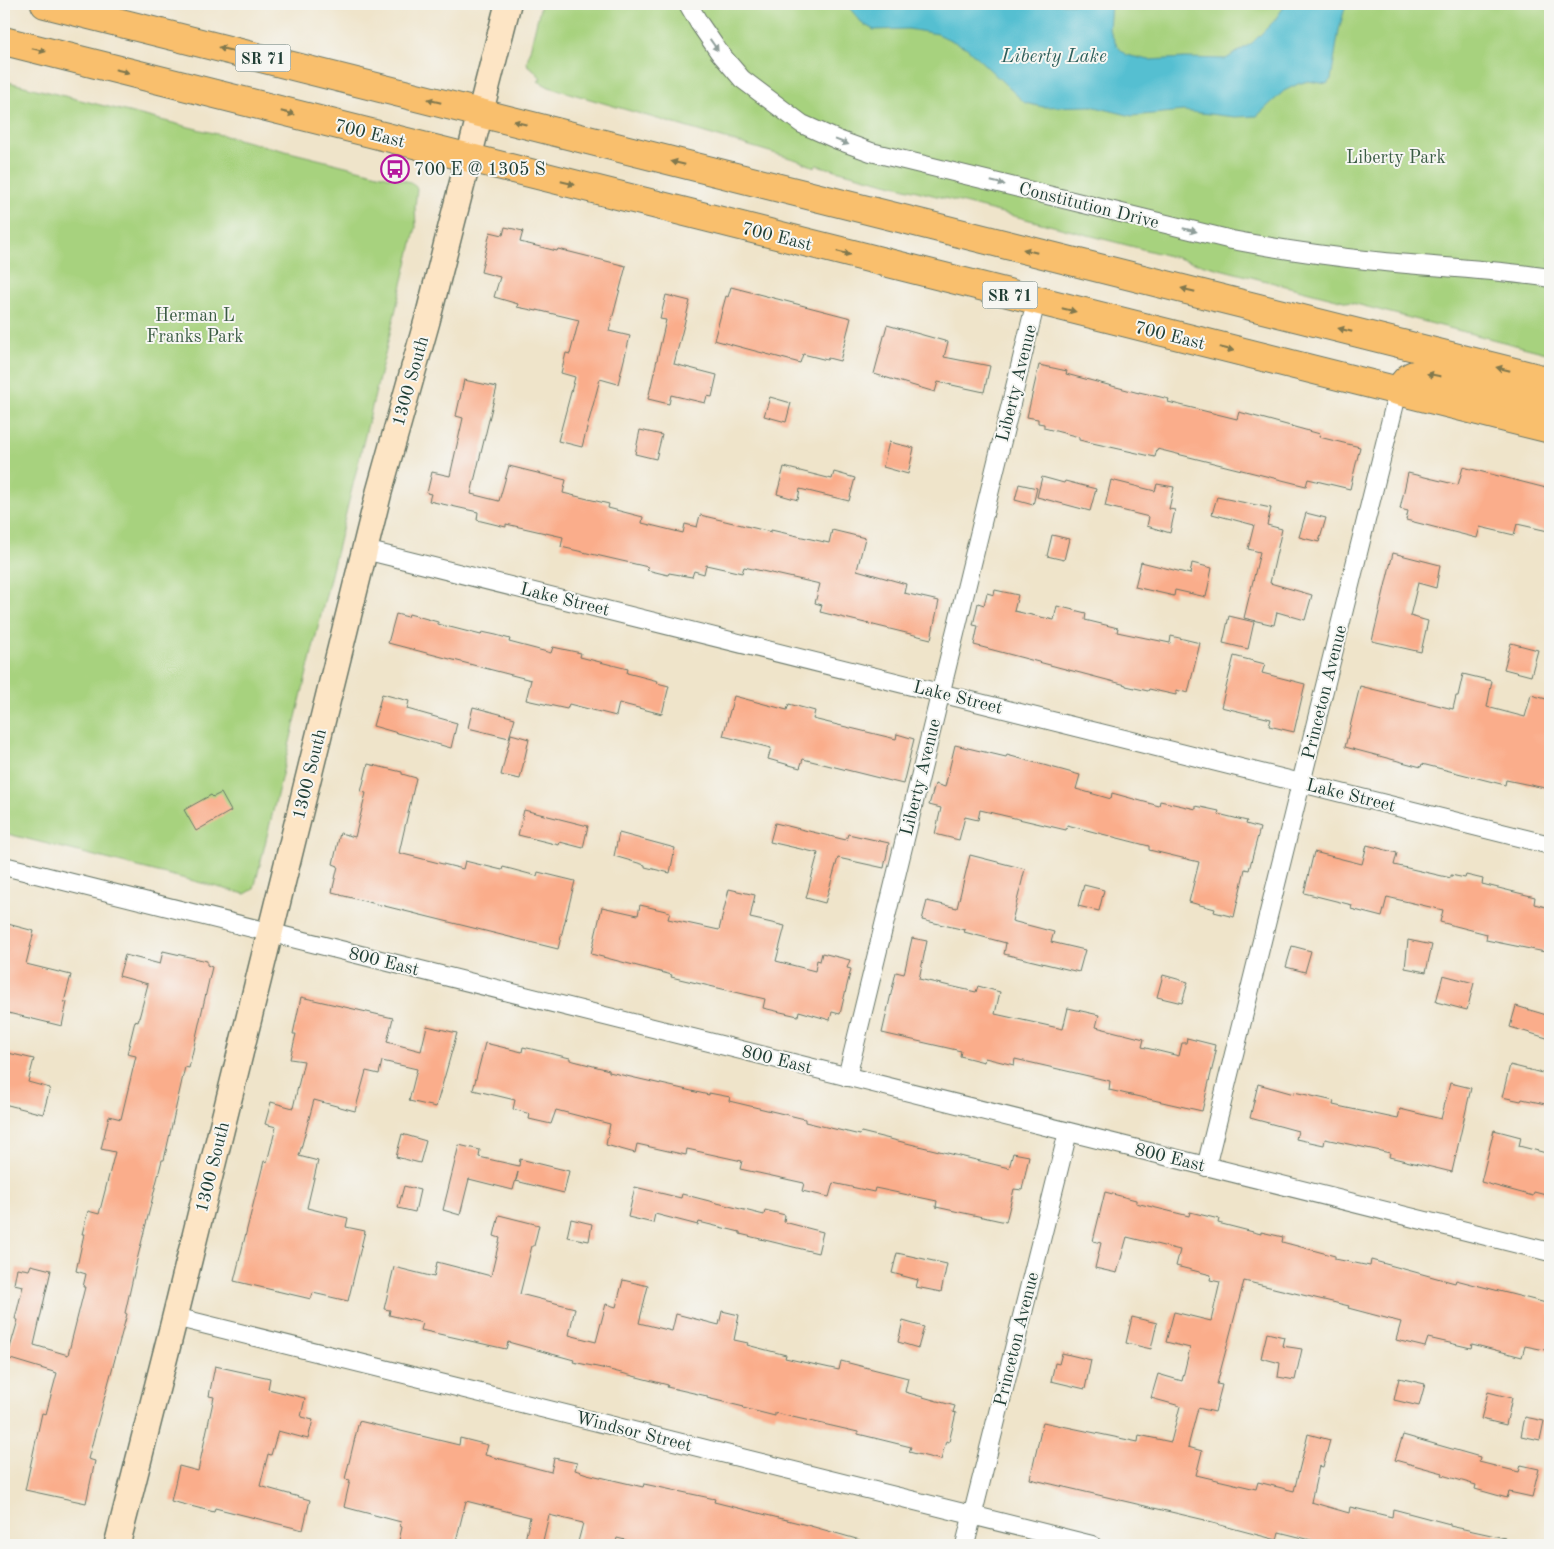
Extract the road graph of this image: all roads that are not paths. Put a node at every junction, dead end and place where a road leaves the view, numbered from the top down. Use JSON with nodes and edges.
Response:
{"nodes":[{"id":1,"x":45,"y":4,"type":"edge"},
{"id":2,"x":508,"y":4,"type":"edge"},
{"id":3,"x":688,"y":4,"type":"edge"},
{"id":4,"x":4,"y":41,"type":"edge"},
{"id":5,"x":481,"y":113,"type":"junction"},
{"id":6,"x":469,"y":158,"type":"junction"},
{"id":7,"x":1550,"y":278,"type":"edge"},
{"id":8,"x":1036,"y":301,"type":"junction"},
{"id":9,"x":1550,"y":381,"type":"edge"},
{"id":10,"x":1398,"y":391,"type":"junction"},
{"id":11,"x":1550,"y":400,"type":"edge"},
{"id":12,"x":1550,"y":429,"type":"edge"},
{"id":13,"x":365,"y":550,"type":"junction"},
{"id":14,"x":941,"y":693,"type":"junction"},
{"id":15,"x":1301,"y":783,"type":"junction"},
{"id":16,"x":1550,"y":845,"type":"edge"},
{"id":17,"x":4,"y":866,"type":"edge"},
{"id":18,"x":270,"y":933,"type":"junction"},
{"id":19,"x":847,"y":1077,"type":"junction"},
{"id":20,"x":1068,"y":1132,"type":"junction"},
{"id":21,"x":1206,"y":1167,"type":"junction"},
{"id":22,"x":1550,"y":1252,"type":"edge"},
{"id":23,"x":175,"y":1317,"type":"junction"},
{"id":24,"x":973,"y":1516,"type":"junction"},
{"id":25,"x":117,"y":1545,"type":"edge"},
{"id":26,"x":965,"y":1545,"type":"edge"},
{"id":27,"x":1092,"y":1545,"type":"edge"}],
"edges":[{"from":5,"to":1,"type":"main road","number":"SR 71","one_way":true},
{"from":2,"to":5,"type":"street","name":"1300 South"},
{"from":3,"to":7,"type":"street","name":"Constitution Drive","one_way":true},
{"from":4,"to":6,"type":"main road","name":"700 East","number":"SR 71","one_way":true},
{"from":5,"to":6,"type":"street","name":"1300 South"},
{"from":9,"to":5,"type":"main road","number":"SR 71","one_way":true},
{"from":6,"to":8,"type":"main road","name":"700 East","number":"SR 71","one_way":true},
{"from":6,"to":13,"type":"street","name":"1300 South"},
{"from":8,"to":10,"type":"main road","name":"700 East","number":"SR 71","one_way":true},
{"from":8,"to":14,"type":"street","name":"Liberty Avenue"},
{"from":11,"to":10,"type":"main road","one_way":true},
{"from":10,"to":12,"type":"main road","name":"700 East","number":"SR 71"},
{"from":10,"to":15,"type":"street","name":"Princeton Avenue"},
{"from":13,"to":14,"type":"street","name":"Lake Street"},
{"from":13,"to":18,"type":"street","name":"1300 South"},
{"from":14,"to":15,"type":"street","name":"Lake Street"},
{"from":14,"to":19,"type":"street","name":"Liberty Avenue"},
{"from":15,"to":16,"type":"street","name":"Lake Street"},
{"from":15,"to":21,"type":"street","name":"Princeton Avenue"},
{"from":17,"to":18,"type":"street","name":"800 East"},
{"from":18,"to":19,"type":"street","name":"800 East"},
{"from":18,"to":23,"type":"street","name":"1300 South"},
{"from":19,"to":20,"type":"street","name":"800 East"},
{"from":20,"to":21,"type":"street","name":"800 East"},
{"from":20,"to":24,"type":"street","name":"Princeton Avenue"},
{"from":21,"to":22,"type":"street","name":"800 East"},
{"from":23,"to":24,"type":"street","name":"Windsor Street"},
{"from":23,"to":25,"type":"street","name":"1300 South"},
{"from":24,"to":26,"type":"street","name":"Princeton Avenue"},
{"from":24,"to":27,"type":"street","name":"Windsor Street"}]}
